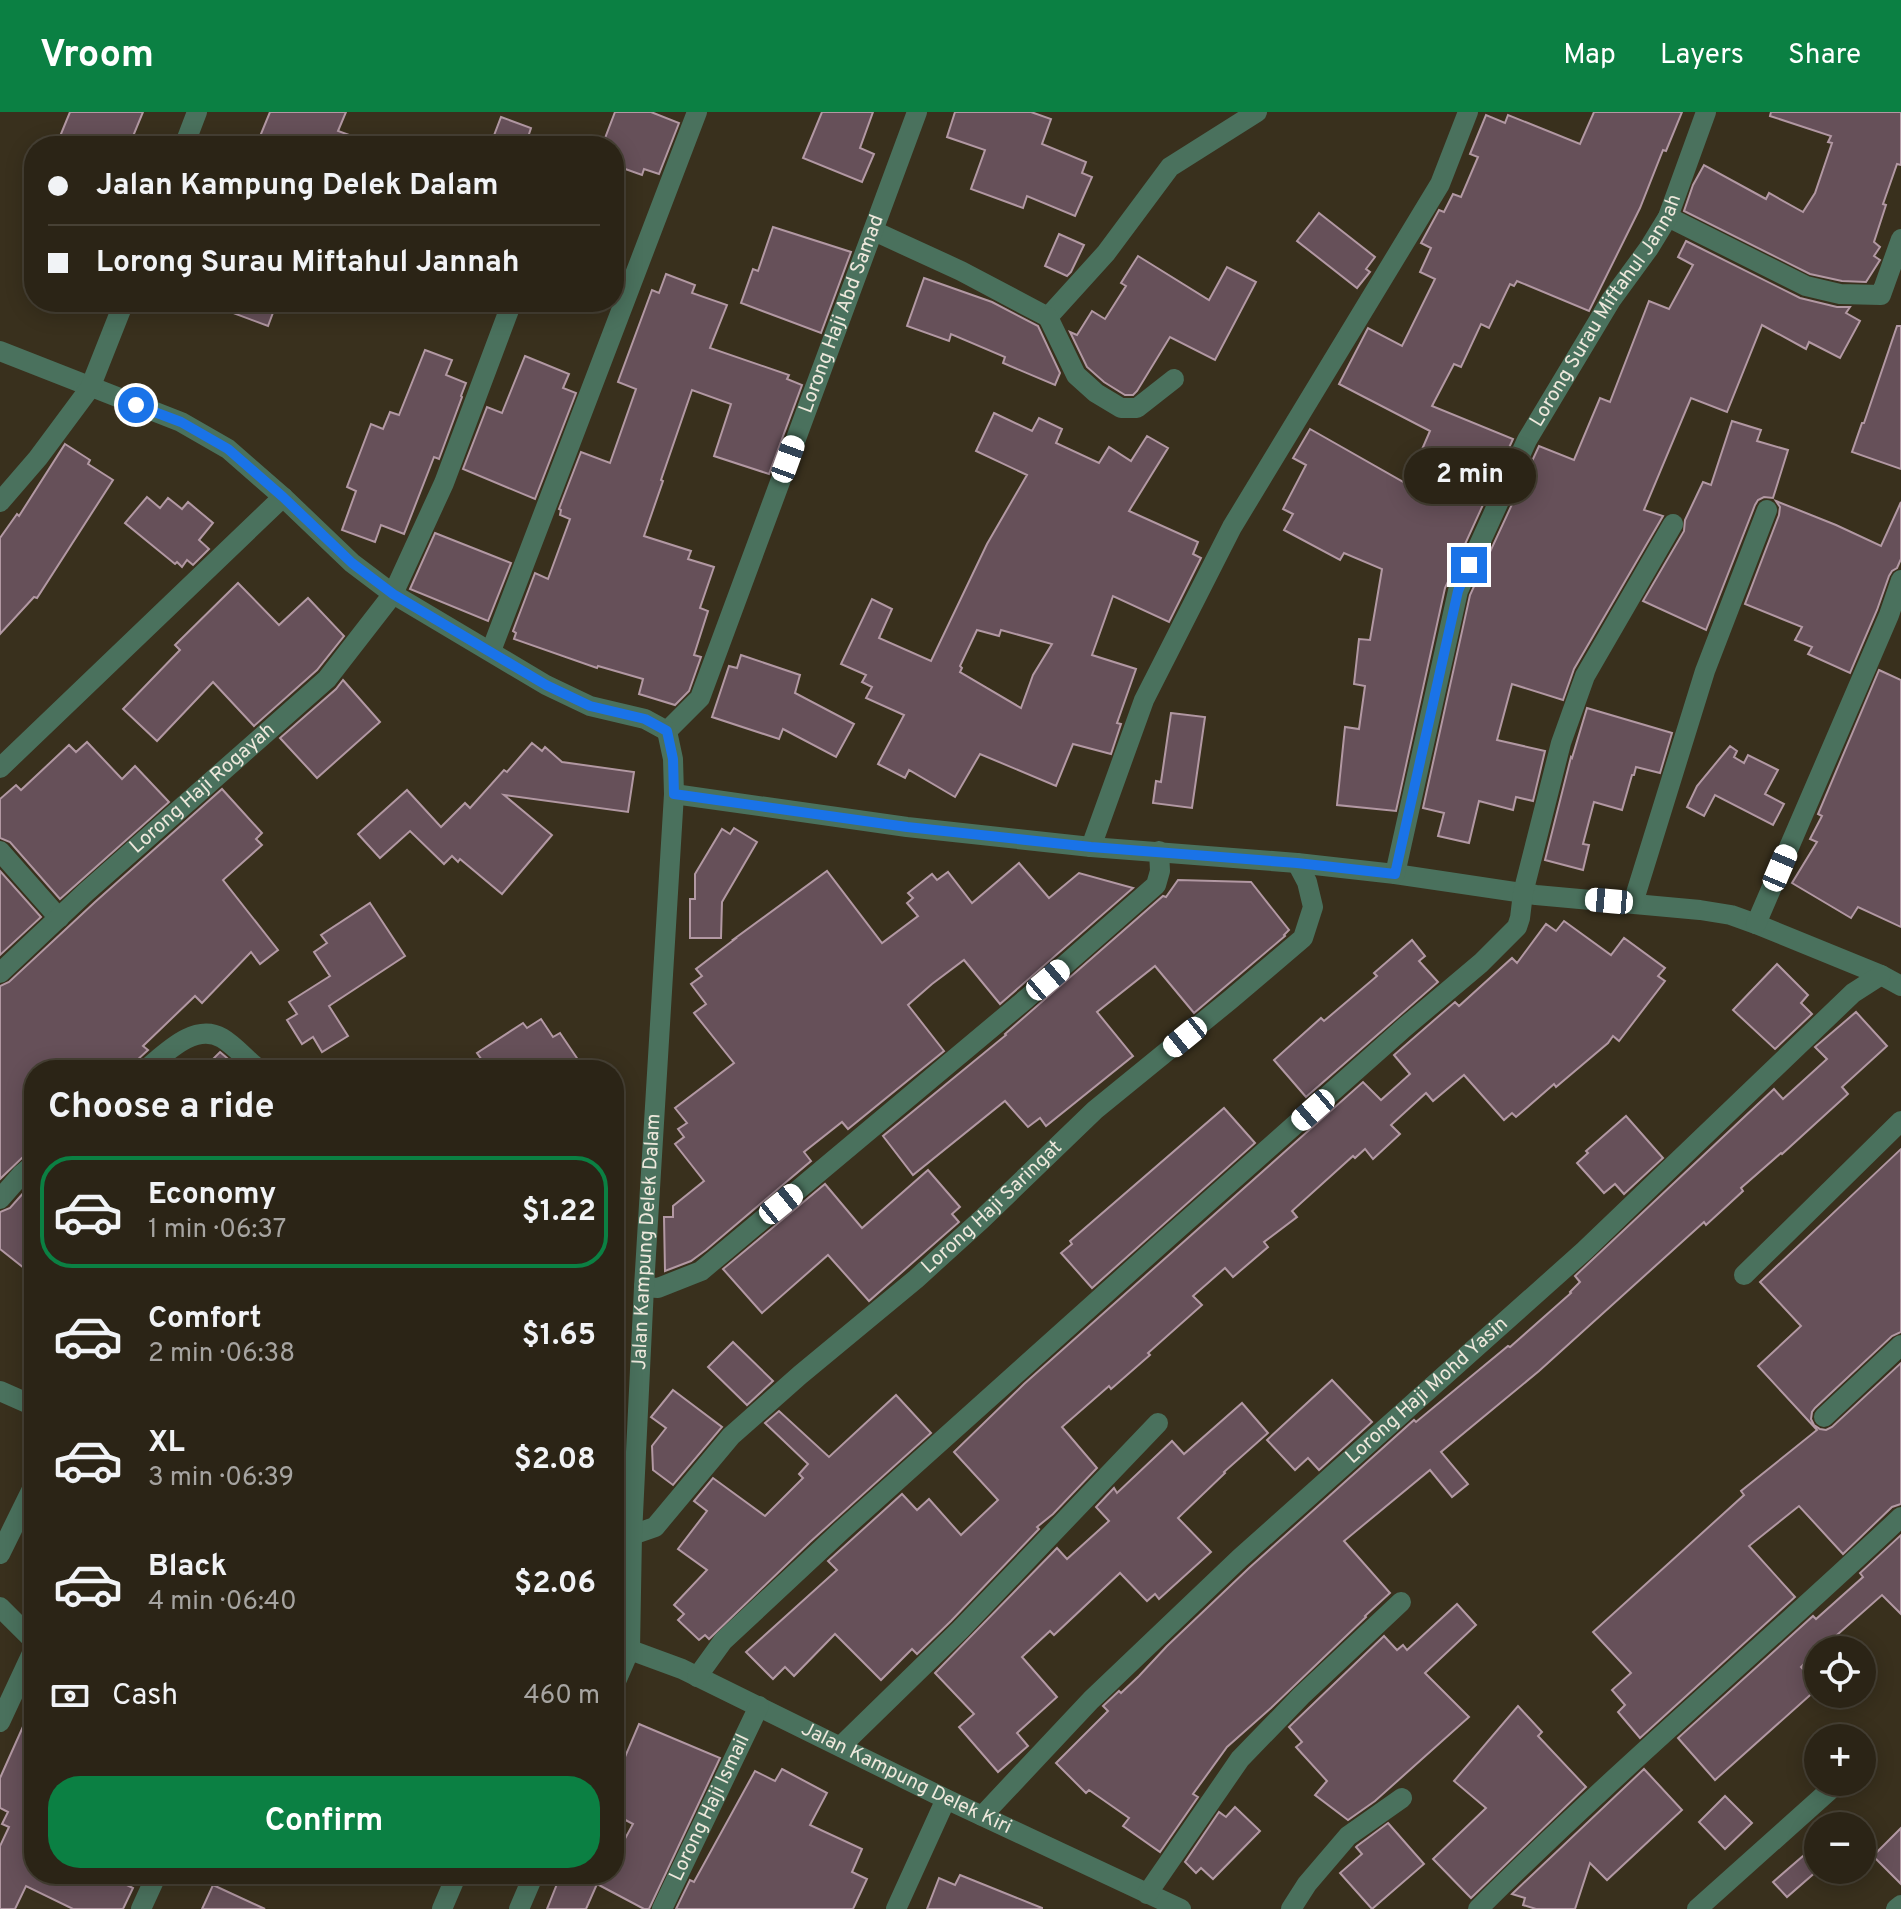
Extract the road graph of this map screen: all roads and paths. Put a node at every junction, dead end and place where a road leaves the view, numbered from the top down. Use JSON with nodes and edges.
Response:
{"nodes":[{"id":1,"x":197,"y":112,"type":"edge"},
{"id":2,"x":697,"y":112,"type":"edge"},
{"id":3,"x":917,"y":112,"type":"edge"},
{"id":4,"x":1257,"y":112,"type":"edge"},
{"id":5,"x":1468,"y":112,"type":"edge"},
{"id":6,"x":1706,"y":112,"type":"edge"},
{"id":7,"x":188,"y":136,"type":"edge"},
{"id":8,"x":1668,"y":217,"type":"junction"},
{"id":9,"x":874,"y":231,"type":"junction"},
{"id":10,"x":1901,"y":239,"type":"edge"},
{"id":11,"x":624,"y":303,"type":"edge"},
{"id":12,"x":120,"y":312,"type":"edge"},
{"id":13,"x":508,"y":312,"type":"edge"},
{"id":14,"x":621,"y":312,"type":"edge"},
{"id":15,"x":1048,"y":317,"type":"junction"},
{"id":16,"x":0,"y":351,"type":"edge"},
{"id":17,"x":1174,"y":379,"type":"dead end"},
{"id":18,"x":90,"y":388,"type":"junction"},
{"id":19,"x":283,"y":497,"type":"junction"},
{"id":20,"x":0,"y":502,"type":"edge"},
{"id":21,"x":1767,"y":510,"type":"dead end"},
{"id":22,"x":1673,"y":524,"type":"dead end"},
{"id":23,"x":1901,"y":580,"type":"edge"},
{"id":24,"x":393,"y":594,"type":"junction"},
{"id":25,"x":491,"y":651,"type":"junction"},
{"id":26,"x":667,"y":731,"type":"junction"},
{"id":27,"x":0,"y":768,"type":"edge"},
{"id":28,"x":674,"y":794,"type":"junction"},
{"id":29,"x":1091,"y":847,"type":"junction"},
{"id":30,"x":0,"y":851,"type":"edge"},
{"id":31,"x":1159,"y":851,"type":"junction"},
{"id":32,"x":1297,"y":863,"type":"junction"},
{"id":33,"x":1395,"y":874,"type":"junction"},
{"id":34,"x":1523,"y":893,"type":"junction"},
{"id":35,"x":1633,"y":903,"type":"junction"},
{"id":36,"x":59,"y":918,"type":"junction"},
{"id":37,"x":1756,"y":924,"type":"junction"},
{"id":38,"x":0,"y":973,"type":"edge"},
{"id":39,"x":1881,"y":975,"type":"junction"},
{"id":40,"x":1901,"y":986,"type":"edge"},
{"id":41,"x":158,"y":1060,"type":"edge"},
{"id":42,"x":248,"y":1060,"type":"edge"},
{"id":43,"x":1901,"y":1121,"type":"edge"},
{"id":44,"x":24,"y":1172,"type":"edge"},
{"id":45,"x":0,"y":1199,"type":"edge"},
{"id":46,"x":1744,"y":1275,"type":"dead end"},
{"id":47,"x":644,"y":1287,"type":"junction"},
{"id":48,"x":1901,"y":1345,"type":"edge"},
{"id":49,"x":0,"y":1391,"type":"edge"},
{"id":50,"x":24,"y":1402,"type":"edge"},
{"id":51,"x":1824,"y":1417,"type":"dead end"},
{"id":52,"x":1158,"y":1423,"type":"dead end"},
{"id":53,"x":24,"y":1505,"type":"edge"},
{"id":54,"x":1901,"y":1517,"type":"edge"},
{"id":55,"x":632,"y":1535,"type":"junction"},
{"id":56,"x":0,"y":1554,"type":"edge"},
{"id":57,"x":1401,"y":1602,"type":"dead end"},
{"id":58,"x":0,"y":1607,"type":"edge"},
{"id":59,"x":624,"y":1624,"type":"edge"},
{"id":60,"x":24,"y":1631,"type":"edge"},
{"id":61,"x":624,"y":1647,"type":"edge"},
{"id":62,"x":24,"y":1670,"type":"edge"},
{"id":63,"x":697,"y":1677,"type":"junction"},
{"id":64,"x":759,"y":1706,"type":"junction"},
{"id":65,"x":0,"y":1722,"type":"edge"},
{"id":66,"x":841,"y":1746,"type":"junction"},
{"id":67,"x":1823,"y":1796,"type":"edge"},
{"id":68,"x":1402,"y":1798,"type":"dead end"},
{"id":69,"x":946,"y":1799,"type":"junction"},
{"id":70,"x":982,"y":1816,"type":"junction"},
{"id":71,"x":152,"y":1884,"type":"edge"},
{"id":72,"x":453,"y":1884,"type":"edge"},
{"id":73,"x":530,"y":1884,"type":"edge"},
{"id":74,"x":1147,"y":1894,"type":"junction"},
{"id":75,"x":1901,"y":1905,"type":"edge"},
{"id":76,"x":141,"y":1909,"type":"edge"},
{"id":77,"x":442,"y":1909,"type":"edge"},
{"id":78,"x":519,"y":1909,"type":"edge"},
{"id":79,"x":662,"y":1909,"type":"edge"},
{"id":80,"x":896,"y":1909,"type":"edge"},
{"id":81,"x":1181,"y":1909,"type":"edge"},
{"id":82,"x":1291,"y":1909,"type":"edge"},
{"id":83,"x":1478,"y":1909,"type":"edge"},
{"id":84,"x":1697,"y":1909,"type":"edge"},
{"id":85,"x":1896,"y":1909,"type":"edge"}],
"edges":[{"from":1,"to":7,"type":"street"},
{"from":2,"to":11,"type":"street"},
{"from":3,"to":9,"type":"street","name":"Lorong Haji Abd Samad"},
{"from":4,"to":15,"type":"street"},
{"from":5,"to":29,"type":"street"},
{"from":6,"to":8,"type":"street","name":"Lorong Surau Miftahul Jannah"},
{"from":8,"to":10,"type":"street"},
{"from":8,"to":33,"type":"street","name":"Lorong Surau Miftahul Jannah"},
{"from":9,"to":15,"type":"street"},
{"from":9,"to":26,"type":"street","name":"Lorong Haji Abd Samad"},
{"from":12,"to":18,"type":"street"},
{"from":13,"to":24,"type":"street","name":"Lorong Haji Rogayah"},
{"from":14,"to":25,"type":"street"},
{"from":15,"to":17,"type":"street"},
{"from":16,"to":18,"type":"street"},
{"from":18,"to":19,"type":"street"},
{"from":18,"to":20,"type":"street"},
{"from":19,"to":24,"type":"street"},
{"from":19,"to":27,"type":"street"},
{"from":21,"to":35,"type":"street"},
{"from":22,"to":34,"type":"street"},
{"from":23,"to":37,"type":"street"},
{"from":24,"to":25,"type":"street"},
{"from":24,"to":36,"type":"street","name":"Lorong Haji Rogayah"},
{"from":25,"to":26,"type":"street"},
{"from":26,"to":28,"type":"street","name":"Jalan Kampung Delek Dalam"},
{"from":28,"to":29,"type":"street"},
{"from":28,"to":47,"type":"street","name":"Jalan Kampung Delek Dalam"},
{"from":29,"to":31,"type":"street"},
{"from":30,"to":36,"type":"street"},
{"from":31,"to":32,"type":"street"},
{"from":31,"to":47,"type":"street"},
{"from":32,"to":33,"type":"street"},
{"from":32,"to":55,"type":"street","name":"Lorong Haji Saringat"},
{"from":33,"to":34,"type":"street"},
{"from":34,"to":35,"type":"street"},
{"from":34,"to":63,"type":"street"},
{"from":35,"to":37,"type":"street"},
{"from":36,"to":38,"type":"street","name":"Lorong Haji Rogayah"},
{"from":37,"to":39,"type":"street"},
{"from":39,"to":40,"type":"street"},
{"from":39,"to":70,"type":"street","name":"Lorong Haji Mohd Yasin"},
{"from":41,"to":42,"type":"street"},
{"from":43,"to":46,"type":"street"},
{"from":44,"to":45,"type":"street"},
{"from":47,"to":55,"type":"street","name":"Jalan Kampung Delek Dalam"},
{"from":48,"to":51,"type":"street"},
{"from":49,"to":50,"type":"street"},
{"from":52,"to":66,"type":"street"},
{"from":53,"to":56,"type":"street"},
{"from":54,"to":83,"type":"street"},
{"from":55,"to":59,"type":"street","name":"Jalan Kampung Delek Dalam"},
{"from":57,"to":74,"type":"street"},
{"from":58,"to":60,"type":"street"},
{"from":61,"to":63,"type":"street","name":"Jalan Kampung Delek Kiri"},
{"from":62,"to":65,"type":"street"},
{"from":63,"to":64,"type":"street","name":"Jalan Kampung Delek Kiri"},
{"from":64,"to":66,"type":"street","name":"Jalan Kampung Delek Kiri"},
{"from":64,"to":79,"type":"street","name":"Lorong Haji Ismail"},
{"from":66,"to":69,"type":"street","name":"Jalan Kampung Delek Kiri"},
{"from":67,"to":84,"type":"street"},
{"from":68,"to":82,"type":"street"},
{"from":69,"to":70,"type":"street","name":"Jalan Kampung Delek Kiri"},
{"from":69,"to":80,"type":"street"},
{"from":70,"to":74,"type":"street","name":"Jalan Kampung Delek Kiri"},
{"from":71,"to":76,"type":"street"},
{"from":72,"to":77,"type":"street"},
{"from":73,"to":78,"type":"street"},
{"from":74,"to":81,"type":"street","name":"Jalan Kampung Delek Kiri"},
{"from":75,"to":85,"type":"street"}]}
